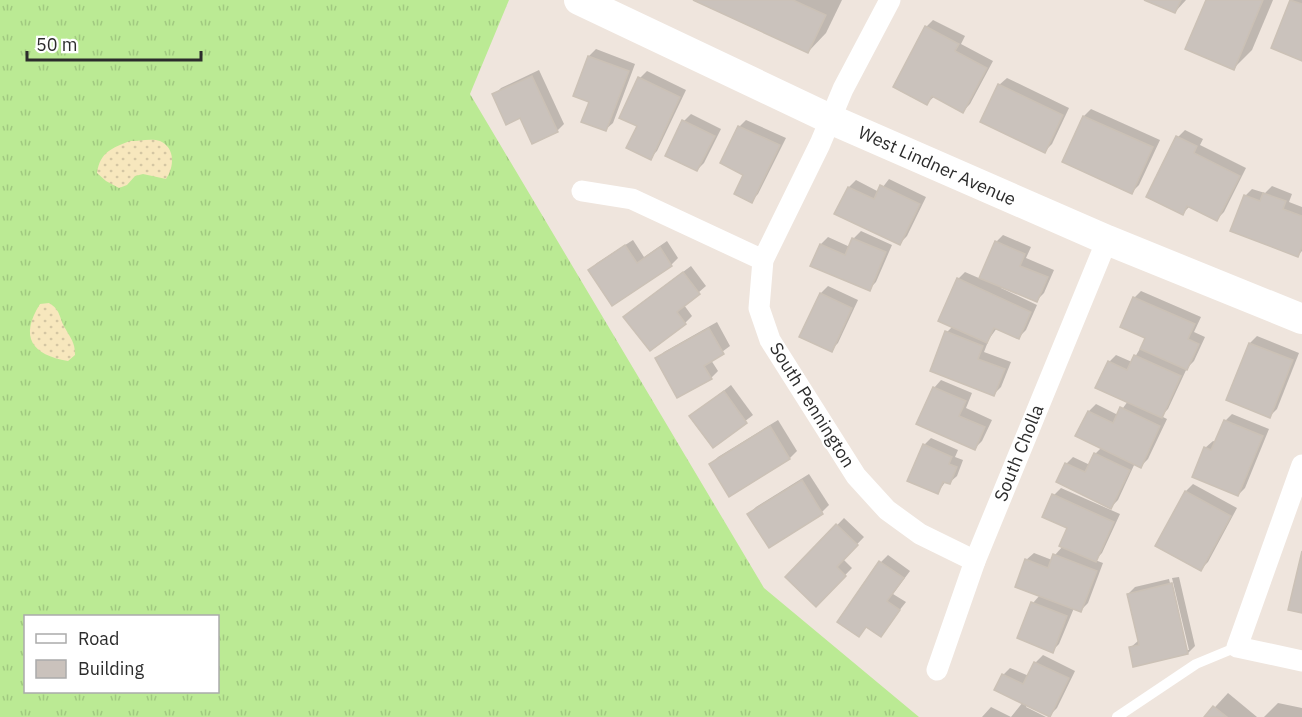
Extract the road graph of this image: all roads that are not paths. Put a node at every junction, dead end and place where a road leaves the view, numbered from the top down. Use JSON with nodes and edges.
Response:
{"nodes":[{"id":1,"x":579,"y":0,"type":"edge"},
{"id":2,"x":890,"y":0,"type":"edge"},
{"id":3,"x":830,"y":119,"type":"junction"},
{"id":4,"x":582,"y":191,"type":"dead end"},
{"id":5,"x":1107,"y":240,"type":"junction"},
{"id":6,"x":764,"y":260,"type":"junction"},
{"id":7,"x":1302,"y":319,"type":"edge"},
{"id":8,"x":1302,"y":465,"type":"edge"},
{"id":9,"x":975,"y":561,"type":"junction"},
{"id":10,"x":1237,"y":647,"type":"junction"},
{"id":11,"x":1302,"y":661,"type":"edge"},
{"id":12,"x":937,"y":670,"type":"dead end"},
{"id":13,"x":1118,"y":717,"type":"edge"}],
"edges":[{"from":1,"to":3,"type":"street","name":"West Lindner Avenue"},
{"from":2,"to":3,"type":"street","name":"South Pennington"},
{"from":3,"to":5,"type":"street","name":"West Lindner Avenue"},
{"from":3,"to":6,"type":"street","name":"South Pennington"},
{"from":4,"to":6,"type":"street"},
{"from":5,"to":7,"type":"street","name":"West Lindner Avenue"},
{"from":5,"to":9,"type":"street","name":"South Cholla"},
{"from":6,"to":9,"type":"street","name":"South Pennington"},
{"from":8,"to":10,"type":"street"},
{"from":9,"to":12,"type":"street","name":"South Cholla"},
{"from":10,"to":11,"type":"street"},
{"from":10,"to":13,"type":"lane"}]}
